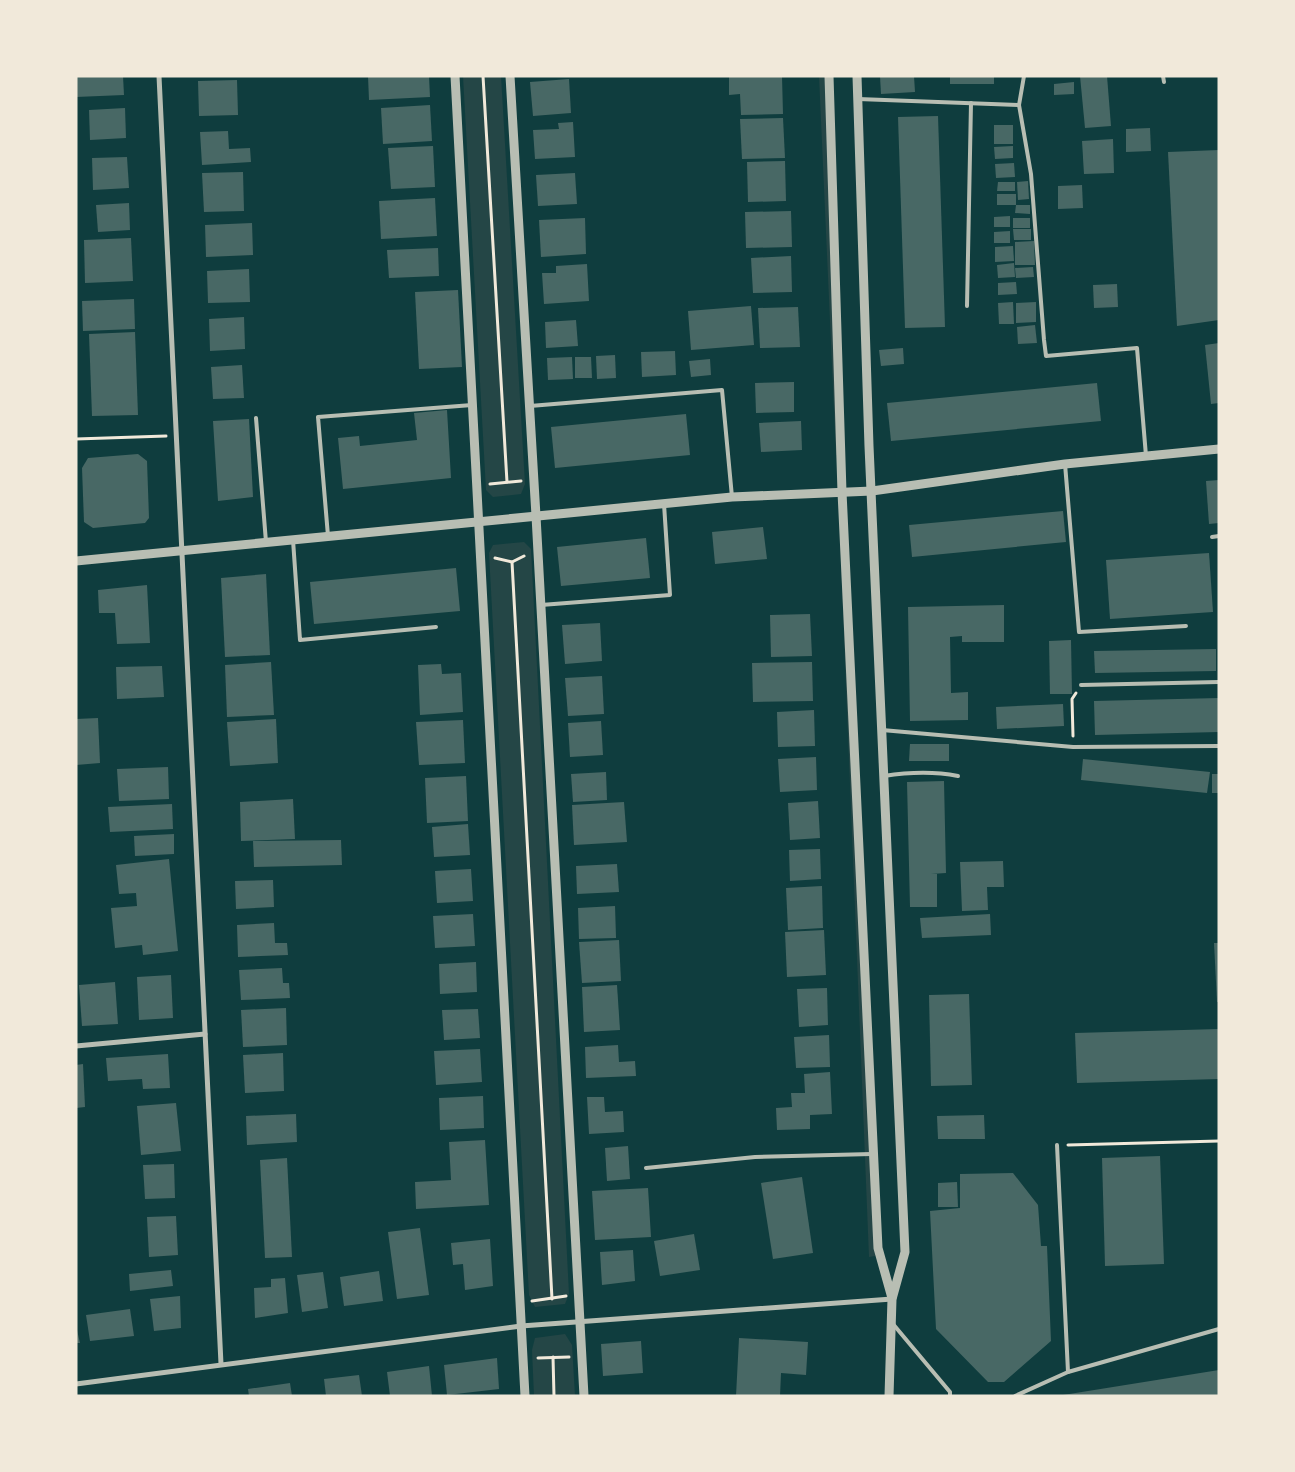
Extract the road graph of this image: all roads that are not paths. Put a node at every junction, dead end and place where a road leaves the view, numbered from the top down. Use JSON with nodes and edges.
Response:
{"nodes":[{"id":1,"x":159,"y":76,"type":"edge"},
{"id":2,"x":455,"y":76,"type":"edge"},
{"id":3,"x":510,"y":76,"type":"edge"},
{"id":4,"x":829,"y":76,"type":"edge"},
{"id":5,"x":857,"y":76,"type":"edge"},
{"id":6,"x":1024,"y":76,"type":"edge"},
{"id":7,"x":1163,"y":76,"type":"edge"},
{"id":8,"x":1164,"y":82,"type":"dead end"},
{"id":9,"x":858,"y":99,"type":"junction"},
{"id":10,"x":972,"y":103,"type":"junction"},
{"id":11,"x":1019,"y":105,"type":"junction"},
{"id":12,"x":968,"y":306,"type":"dead end"},
{"id":13,"x":472,"y":405,"type":"junction"},
{"id":14,"x":530,"y":406,"type":"junction"},
{"id":15,"x":256,"y":418,"type":"dead end"},
{"id":16,"x":1219,"y":450,"type":"edge"},
{"id":17,"x":1146,"y":456,"type":"junction"},
{"id":18,"x":1065,"y":464,"type":"junction"},
{"id":19,"x":872,"y":491,"type":"junction"},
{"id":20,"x":842,"y":492,"type":"junction"},
{"id":21,"x":732,"y":497,"type":"junction"},
{"id":22,"x":664,"y":504,"type":"junction"},
{"id":23,"x":536,"y":516,"type":"junction"},
{"id":24,"x":479,"y":521,"type":"junction"},
{"id":25,"x":328,"y":536,"type":"junction"},
{"id":26,"x":1212,"y":536,"type":"dead end"},
{"id":27,"x":1219,"y":536,"type":"edge"},
{"id":28,"x":293,"y":540,"type":"junction"},
{"id":29,"x":266,"y":542,"type":"junction"},
{"id":30,"x":182,"y":550,"type":"junction"},
{"id":31,"x":76,"y":561,"type":"edge"},
{"id":32,"x":541,"y":605,"type":"junction"},
{"id":33,"x":1186,"y":626,"type":"dead end"},
{"id":34,"x":436,"y":628,"type":"dead end"},
{"id":35,"x":1219,"y":682,"type":"edge"},
{"id":36,"x":1081,"y":685,"type":"road end"},
{"id":37,"x":882,"y":730,"type":"junction"},
{"id":38,"x":1219,"y":746,"type":"edge"},
{"id":39,"x":884,"y":776,"type":"junction"},
{"id":40,"x":958,"y":776,"type":"dead end"},
{"id":41,"x":205,"y":1034,"type":"junction"},
{"id":42,"x":76,"y":1046,"type":"edge"},
{"id":43,"x":1057,"y":1145,"type":"road end"},
{"id":44,"x":874,"y":1154,"type":"junction"},
{"id":45,"x":646,"y":1168,"type":"dead end"},
{"id":46,"x":892,"y":1298,"type":"junction"},
{"id":47,"x":580,"y":1321,"type":"junction"},
{"id":48,"x":891,"y":1322,"type":"junction"},
{"id":49,"x":521,"y":1326,"type":"junction"},
{"id":50,"x":1219,"y":1329,"type":"edge"},
{"id":51,"x":221,"y":1364,"type":"junction"},
{"id":52,"x":1068,"y":1372,"type":"junction"},
{"id":53,"x":76,"y":1384,"type":"edge"},
{"id":54,"x":525,"y":1396,"type":"edge"},
{"id":55,"x":584,"y":1396,"type":"edge"},
{"id":56,"x":889,"y":1396,"type":"edge"},
{"id":57,"x":950,"y":1396,"type":"edge"},
{"id":58,"x":1015,"y":1396,"type":"edge"}],
"edges":[{"from":1,"to":30,"type":"street"},
{"from":2,"to":13,"type":"street"},
{"from":3,"to":14,"type":"street"},
{"from":4,"to":20,"type":"street"},
{"from":5,"to":9,"type":"street"},
{"from":6,"to":11,"type":"lane"},
{"from":7,"to":8,"type":"lane"},
{"from":9,"to":10,"type":"lane"},
{"from":9,"to":19,"type":"street"},
{"from":10,"to":11,"type":"lane"},
{"from":10,"to":12,"type":"lane"},
{"from":11,"to":17,"type":"lane"},
{"from":13,"to":24,"type":"street"},
{"from":13,"to":25,"type":"lane"},
{"from":14,"to":21,"type":"lane"},
{"from":14,"to":23,"type":"street"},
{"from":15,"to":29,"type":"lane"},
{"from":16,"to":17,"type":"street"},
{"from":17,"to":18,"type":"street"},
{"from":18,"to":19,"type":"street"},
{"from":18,"to":33,"type":"lane"},
{"from":19,"to":20,"type":"street"},
{"from":19,"to":37,"type":"street"},
{"from":20,"to":21,"type":"street"},
{"from":20,"to":44,"type":"street"},
{"from":21,"to":22,"type":"street"},
{"from":22,"to":23,"type":"street"},
{"from":22,"to":32,"type":"lane"},
{"from":23,"to":24,"type":"street"},
{"from":23,"to":32,"type":"street"},
{"from":24,"to":25,"type":"street"},
{"from":24,"to":49,"type":"street"},
{"from":25,"to":28,"type":"street"},
{"from":26,"to":27,"type":"lane"},
{"from":28,"to":29,"type":"street"},
{"from":28,"to":34,"type":"lane"},
{"from":29,"to":30,"type":"street"},
{"from":30,"to":31,"type":"street"},
{"from":30,"to":41,"type":"street"},
{"from":32,"to":47,"type":"street"},
{"from":35,"to":36,"type":"lane"},
{"from":37,"to":38,"type":"lane"},
{"from":37,"to":39,"type":"street"},
{"from":39,"to":40,"type":"lane"},
{"from":39,"to":46,"type":"street"},
{"from":41,"to":42,"type":"street"},
{"from":41,"to":51,"type":"street"},
{"from":43,"to":52,"type":"lane"},
{"from":44,"to":45,"type":"lane"},
{"from":44,"to":46,"type":"street"},
{"from":46,"to":47,"type":"street"},
{"from":46,"to":48,"type":"street"},
{"from":47,"to":49,"type":"street"},
{"from":47,"to":55,"type":"street"},
{"from":48,"to":56,"type":"street"},
{"from":48,"to":57,"type":"lane"},
{"from":49,"to":51,"type":"street"},
{"from":49,"to":54,"type":"street"},
{"from":50,"to":52,"type":"lane"},
{"from":51,"to":53,"type":"street"},
{"from":52,"to":58,"type":"lane"}]}
